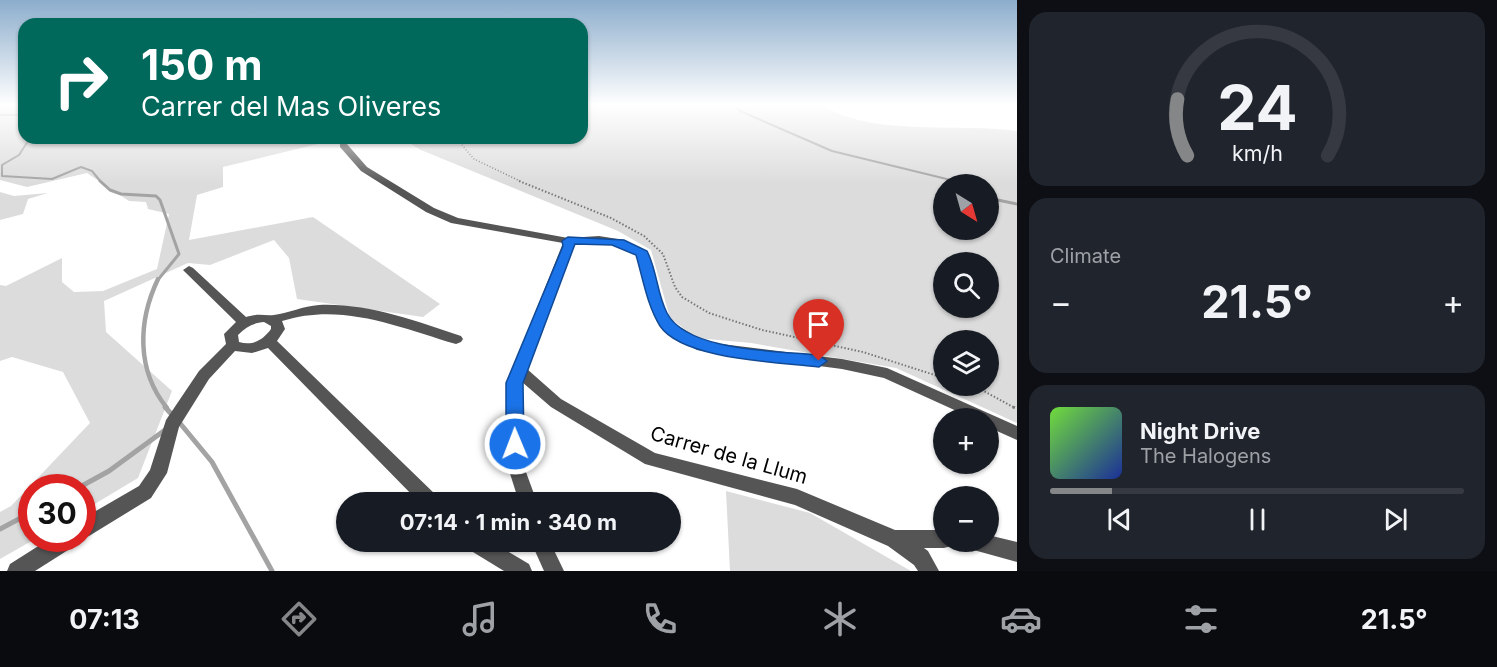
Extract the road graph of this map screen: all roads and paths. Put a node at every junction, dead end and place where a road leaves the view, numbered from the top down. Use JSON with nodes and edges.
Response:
{"nodes":[{"id":1,"x":461,"y":144,"type":"edge"},
{"id":2,"x":343,"y":145,"type":"dead end"},
{"id":3,"x":568,"y":241,"type":"junction"},
{"id":4,"x":189,"y":270,"type":"dead end"},
{"id":5,"x":272,"y":320,"type":"junction"},
{"id":6,"x":244,"y":322,"type":"junction"},
{"id":7,"x":456,"y":339,"type":"dead end"},
{"id":8,"x":269,"y":341,"type":"junction"},
{"id":9,"x":233,"y":345,"type":"junction"},
{"id":10,"x":519,"y":370,"type":"junction"},
{"id":11,"x":933,"y":374,"type":"edge"},
{"id":12,"x":993,"y":396,"type":"edge"},
{"id":13,"x":963,"y":408,"type":"edge"},
{"id":14,"x":1017,"y":409,"type":"edge"},
{"id":15,"x":999,"y":425,"type":"edge"},
{"id":16,"x":1017,"y":433,"type":"edge"},
{"id":17,"x":422,"y":492,"type":"edge"},
{"id":18,"x":525,"y":492,"type":"edge"},
{"id":19,"x":96,"y":522,"type":"edge"},
{"id":20,"x":895,"y":539,"type":"junction"},
{"id":21,"x":933,"y":539,"type":"edge"},
{"id":22,"x":999,"y":548,"type":"edge"},
{"id":23,"x":47,"y":552,"type":"edge"},
{"id":24,"x":491,"y":552,"type":"edge"},
{"id":25,"x":545,"y":552,"type":"edge"},
{"id":26,"x":1017,"y":552,"type":"edge"},
{"id":27,"x":17,"y":571,"type":"edge"},
{"id":28,"x":522,"y":571,"type":"edge"},
{"id":29,"x":554,"y":571,"type":"edge"},
{"id":30,"x":929,"y":571,"type":"edge"}],
"edges":[{"from":1,"to":11,"type":"path"},
{"from":2,"to":3,"type":"street"},
{"from":3,"to":10,"type":"street"},
{"from":3,"to":13,"type":"street"},
{"from":4,"to":6,"type":"street"},
{"from":5,"to":6,"type":"street"},
{"from":5,"to":7,"type":"street"},
{"from":5,"to":8,"type":"street"},
{"from":6,"to":9,"type":"street"},
{"from":8,"to":9,"type":"street"},
{"from":8,"to":17,"type":"street"},
{"from":9,"to":19,"type":"street"},
{"from":10,"to":18,"type":"street"},
{"from":10,"to":20,"type":"street","name":"Carrer de la Llum"},
{"from":12,"to":14,"type":"path"},
{"from":15,"to":16,"type":"street"},
{"from":20,"to":21,"type":"street","name":"Carrer de la Llum"},
{"from":20,"to":30,"type":"street"},
{"from":22,"to":26,"type":"street"},
{"from":23,"to":27,"type":"street"},
{"from":24,"to":28,"type":"street"},
{"from":25,"to":29,"type":"street"}]}
